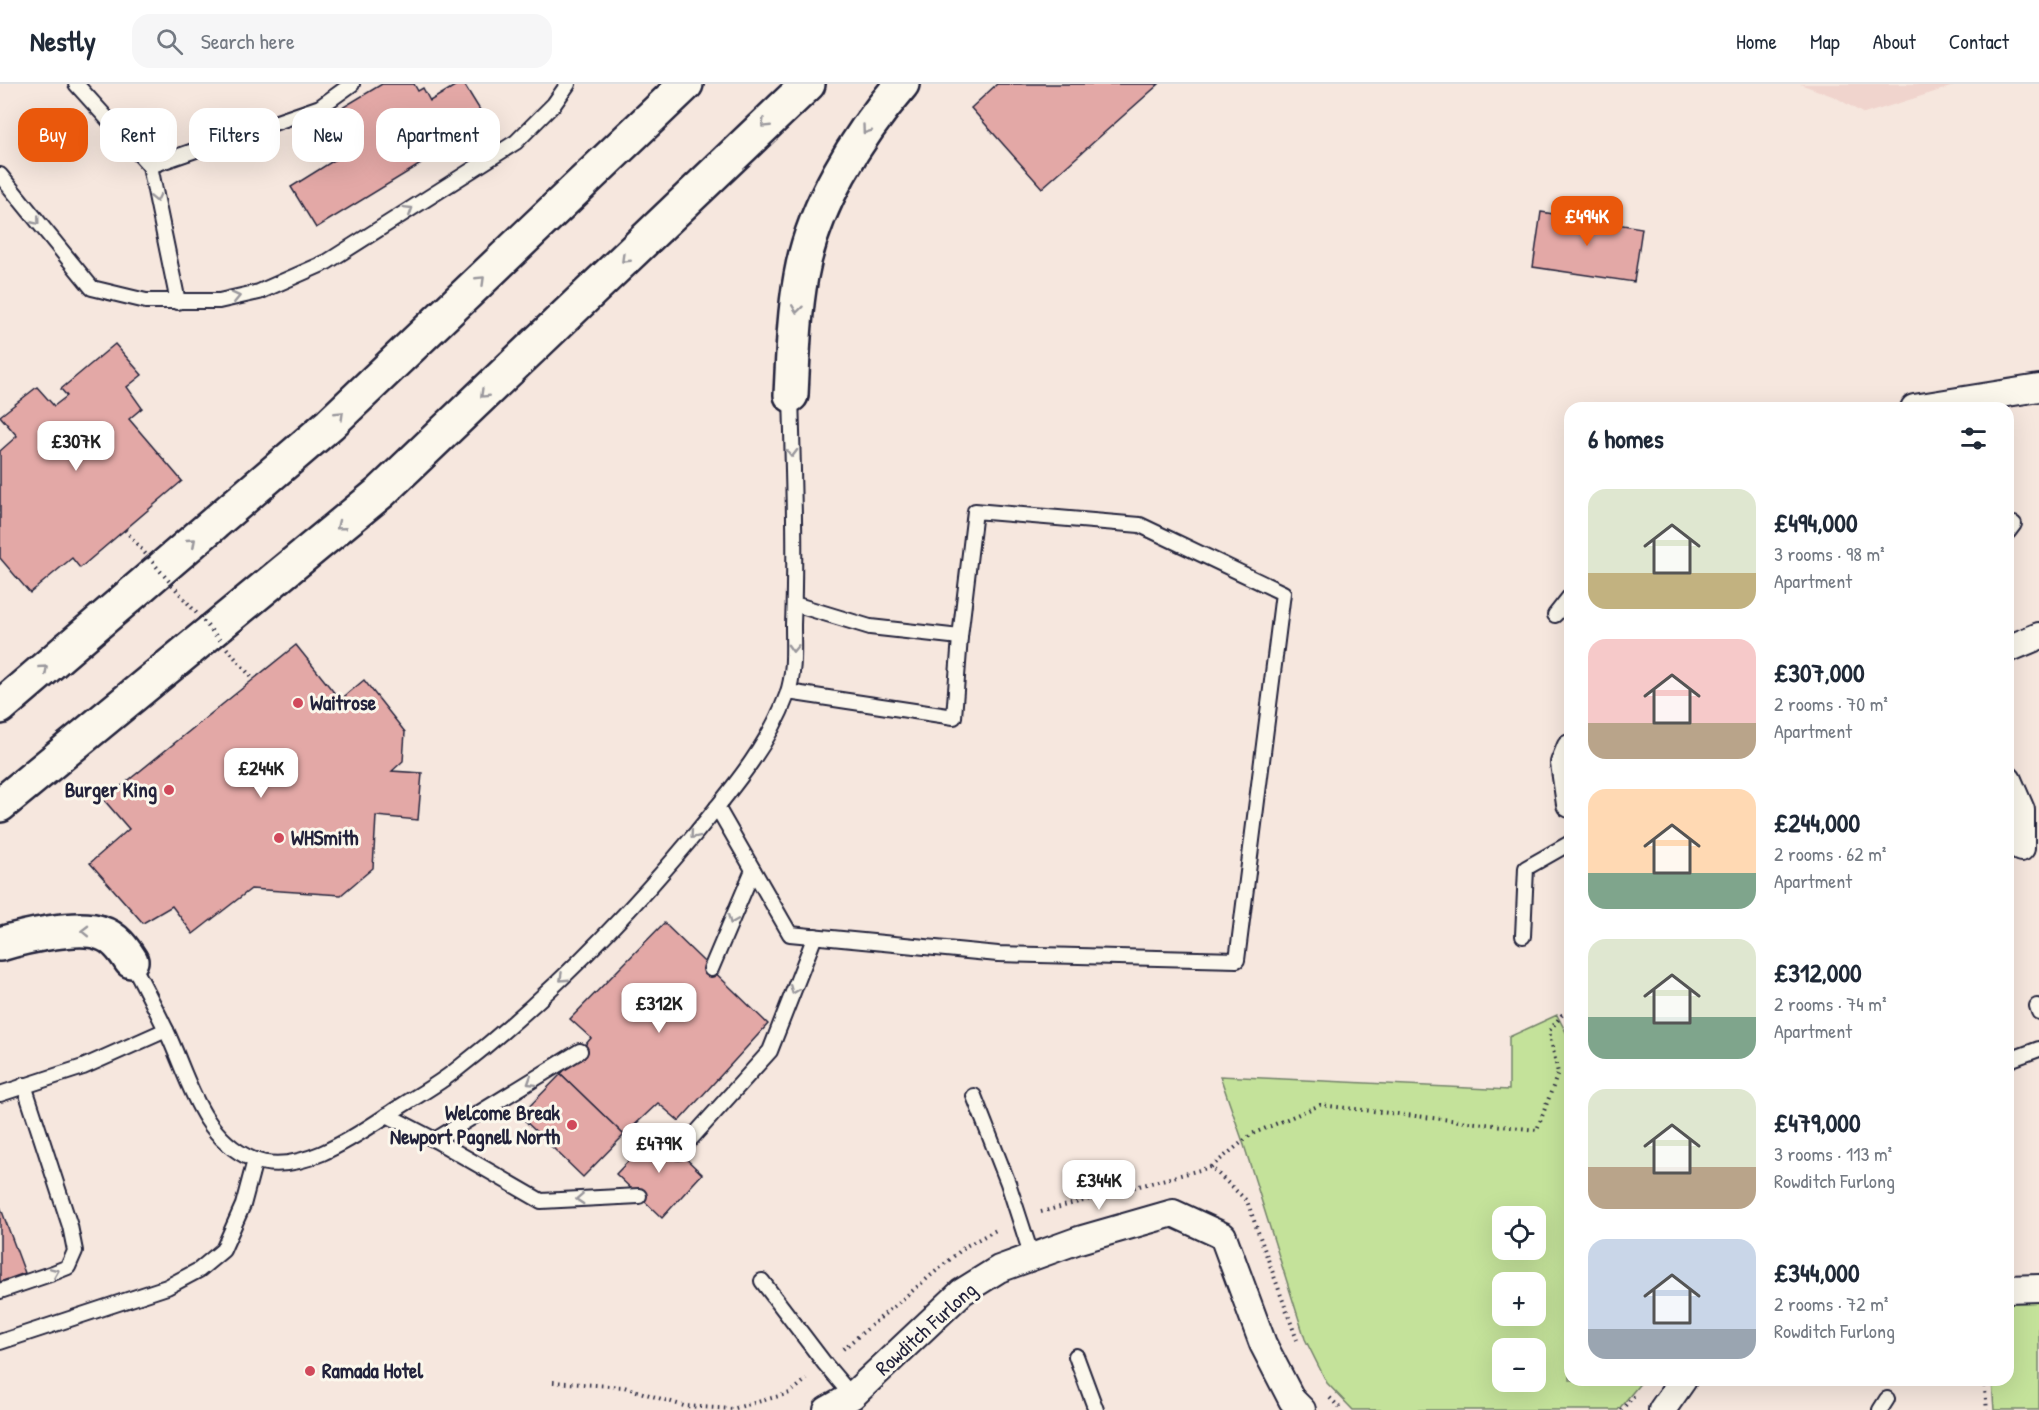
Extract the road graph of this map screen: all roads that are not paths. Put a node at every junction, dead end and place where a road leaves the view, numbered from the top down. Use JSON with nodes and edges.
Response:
{"nodes":[{"id":1,"x":76,"y":84,"type":"edge"},
{"id":2,"x":352,"y":84,"type":"edge"},
{"id":3,"x":568,"y":84,"type":"edge"},
{"id":4,"x":686,"y":84,"type":"edge"},
{"id":5,"x":808,"y":84,"type":"edge"},
{"id":6,"x":902,"y":84,"type":"edge"},
{"id":7,"x":150,"y":166,"type":"junction"},
{"id":8,"x":0,"y":175,"type":"edge"},
{"id":9,"x":178,"y":302,"type":"junction"},
{"id":10,"x":2039,"y":388,"type":"edge"},
{"id":11,"x":791,"y":395,"type":"joint"},
{"id":12,"x":1952,"y":402,"type":"edge"},
{"id":13,"x":794,"y":604,"type":"junction"},
{"id":14,"x":1564,"y":604,"type":"edge"},
{"id":15,"x":1555,"y":615,"type":"dead end"},
{"id":16,"x":2039,"y":636,"type":"edge"},
{"id":17,"x":960,"y":637,"type":"junction"},
{"id":18,"x":2014,"y":646,"type":"edge"},
{"id":19,"x":789,"y":692,"type":"junction"},
{"id":20,"x":0,"y":707,"type":"edge"},
{"id":21,"x":2014,"y":794,"type":"edge"},
{"id":22,"x":0,"y":805,"type":"edge"},
{"id":23,"x":717,"y":807,"type":"junction"},
{"id":24,"x":1564,"y":846,"type":"edge"},
{"id":25,"x":2023,"y":847,"type":"edge"},
{"id":26,"x":753,"y":870,"type":"junction"},
{"id":27,"x":815,"y":936,"type":"junction"},
{"id":28,"x":1524,"y":936,"type":"dead end"},
{"id":29,"x":0,"y":944,"type":"edge"},
{"id":30,"x":131,"y":962,"type":"joint"},
{"id":31,"x":711,"y":969,"type":"dead end"},
{"id":32,"x":166,"y":1030,"type":"junction"},
{"id":33,"x":2039,"y":1049,"type":"edge"},
{"id":34,"x":580,"y":1051,"type":"dead end"},
{"id":35,"x":2014,"y":1058,"type":"edge"},
{"id":36,"x":24,"y":1085,"type":"junction"},
{"id":37,"x":0,"y":1094,"type":"edge"},
{"id":38,"x":974,"y":1096,"type":"dead end"},
{"id":39,"x":387,"y":1115,"type":"junction"},
{"id":40,"x":435,"y":1140,"type":"junction"},
{"id":41,"x":679,"y":1152,"type":"dead end"},
{"id":42,"x":255,"y":1160,"type":"junction"},
{"id":43,"x":639,"y":1196,"type":"dead end"},
{"id":44,"x":1032,"y":1257,"type":"junction"},
{"id":45,"x":762,"y":1281,"type":"dead end"},
{"id":46,"x":2039,"y":1288,"type":"edge"},
{"id":47,"x":2014,"y":1289,"type":"edge"},
{"id":48,"x":0,"y":1291,"type":"edge"},
{"id":49,"x":0,"y":1342,"type":"edge"},
{"id":50,"x":1076,"y":1356,"type":"dead end"},
{"id":51,"x":1679,"y":1386,"type":"edge"},
{"id":52,"x":852,"y":1396,"type":"junction"},
{"id":53,"x":827,"y":1410,"type":"edge"},
{"id":54,"x":1096,"y":1410,"type":"edge"},
{"id":55,"x":1302,"y":1410,"type":"edge"},
{"id":56,"x":1662,"y":1410,"type":"edge"}],
"edges":[{"from":1,"to":7,"type":"lane"},
{"from":2,"to":7,"type":"lane"},
{"from":9,"to":3,"type":"lane","one_way":true},
{"from":20,"to":4,"type":"highway","one_way":true},
{"from":5,"to":22,"type":"highway","one_way":true},
{"from":6,"to":11,"type":"highway","one_way":true},
{"from":7,"to":9,"type":"lane","one_way":true},
{"from":8,"to":9,"type":"lane","one_way":true},
{"from":10,"to":12,"type":"street"},
{"from":11,"to":13,"type":"lane","one_way":true},
{"from":13,"to":17,"type":"lane"},
{"from":13,"to":19,"type":"lane","one_way":true},
{"from":14,"to":15,"type":"lane"},
{"from":16,"to":18,"type":"street"},
{"from":17,"to":19,"type":"lane"},
{"from":17,"to":27,"type":"lane"},
{"from":19,"to":23,"type":"lane"},
{"from":21,"to":25,"type":"street"},
{"from":23,"to":26,"type":"lane"},
{"from":23,"to":39,"type":"lane","one_way":true},
{"from":24,"to":28,"type":"lane"},
{"from":26,"to":27,"type":"lane"},
{"from":26,"to":31,"type":"lane","one_way":true},
{"from":27,"to":41,"type":"lane","one_way":true},
{"from":30,"to":29,"type":"highway","one_way":true},
{"from":30,"to":32,"type":"lane"},
{"from":32,"to":36,"type":"lane"},
{"from":32,"to":42,"type":"lane"},
{"from":33,"to":35,"type":"lane"},
{"from":34,"to":40,"type":"lane","one_way":true},
{"from":36,"to":37,"type":"lane"},
{"from":48,"to":36,"type":"lane","one_way":true},
{"from":38,"to":44,"type":"lane"},
{"from":39,"to":40,"type":"lane"},
{"from":39,"to":42,"type":"lane"},
{"from":43,"to":40,"type":"lane","one_way":true},
{"from":42,"to":49,"type":"lane"},
{"from":44,"to":52,"type":"street","name":"Rowditch Furlong"},
{"from":44,"to":55,"type":"street","name":"Rowditch Furlong"},
{"from":45,"to":52,"type":"lane"},
{"from":46,"to":47,"type":"street"},
{"from":50,"to":54,"type":"lane"},
{"from":51,"to":56,"type":"street"},
{"from":52,"to":53,"type":"street","name":"Rowditch Furlong"}]}
